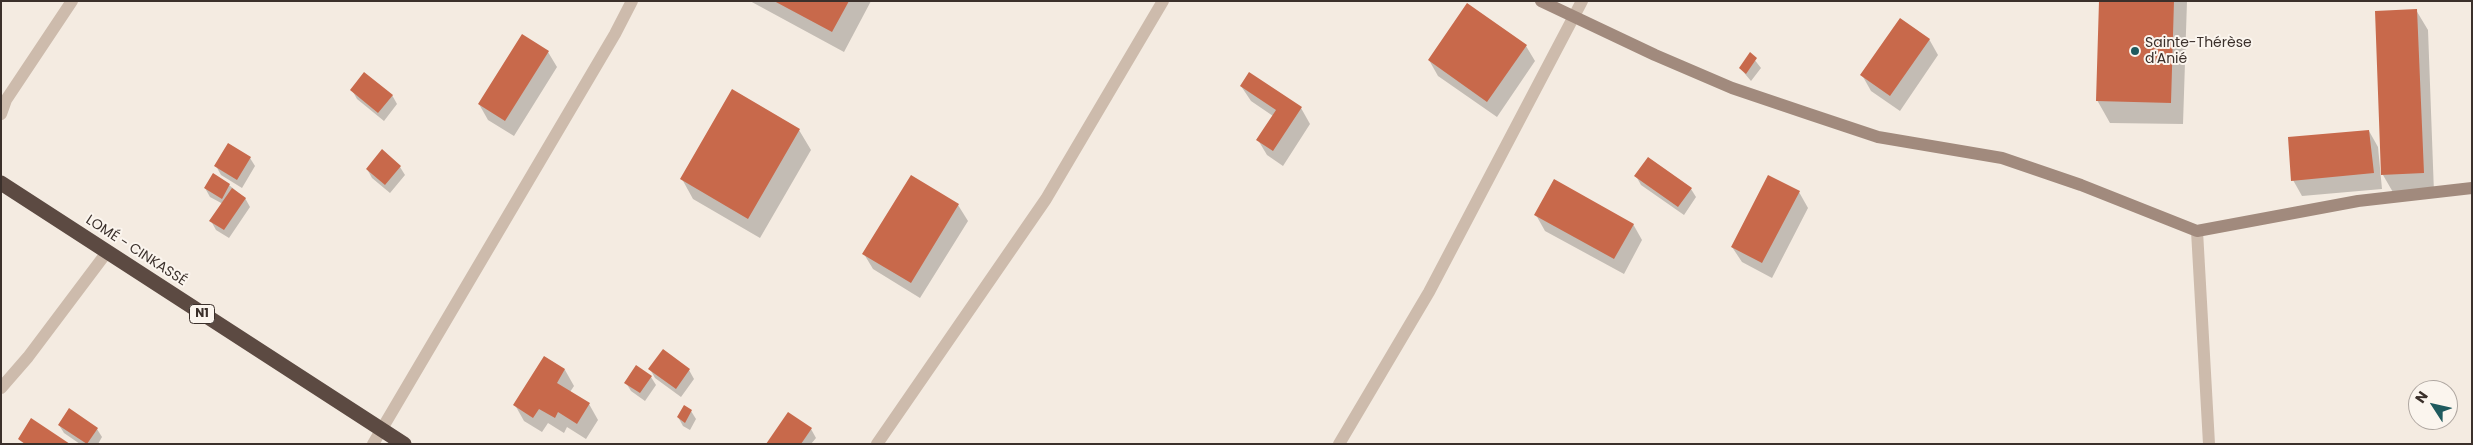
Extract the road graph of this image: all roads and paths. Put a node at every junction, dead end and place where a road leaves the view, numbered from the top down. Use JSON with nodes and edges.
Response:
{"nodes":[{"id":1,"x":72,"y":1,"type":"edge"},
{"id":2,"x":632,"y":1,"type":"edge"},
{"id":3,"x":1163,"y":1,"type":"edge"},
{"id":4,"x":1541,"y":1,"type":"edge"},
{"id":5,"x":1582,"y":1,"type":"edge"},
{"id":6,"x":1573,"y":17,"type":"junction"},
{"id":7,"x":1,"y":114,"type":"edge"},
{"id":8,"x":1,"y":183,"type":"edge"},
{"id":9,"x":2472,"y":188,"type":"edge"},
{"id":10,"x":2197,"y":231,"type":"junction"},
{"id":11,"x":107,"y":252,"type":"junction"},
{"id":12,"x":1,"y":388,"type":"edge"},
{"id":13,"x":381,"y":429,"type":"junction"},
{"id":14,"x":374,"y":444,"type":"edge"},
{"id":15,"x":404,"y":444,"type":"edge"},
{"id":16,"x":876,"y":444,"type":"edge"},
{"id":17,"x":1339,"y":444,"type":"edge"},
{"id":18,"x":2209,"y":444,"type":"edge"}],
"edges":[{"from":1,"to":7,"type":"street"},
{"from":2,"to":13,"type":"street"},
{"from":3,"to":16,"type":"street"},
{"from":4,"to":6,"type":"street"},
{"from":5,"to":6,"type":"street"},
{"from":6,"to":10,"type":"street"},
{"from":6,"to":17,"type":"street"},
{"from":8,"to":11,"type":"highway","name":"LOMÉ - CINKASSÉ","number":"N1"},
{"from":9,"to":10,"type":"street"},
{"from":10,"to":18,"type":"street"},
{"from":11,"to":12,"type":"street"},
{"from":11,"to":13,"type":"highway","name":"LOMÉ - CINKASSÉ","number":"N1"},
{"from":13,"to":14,"type":"street"},
{"from":13,"to":15,"type":"highway","name":"LOMÉ - CINKASSÉ","number":"N1"}]}
